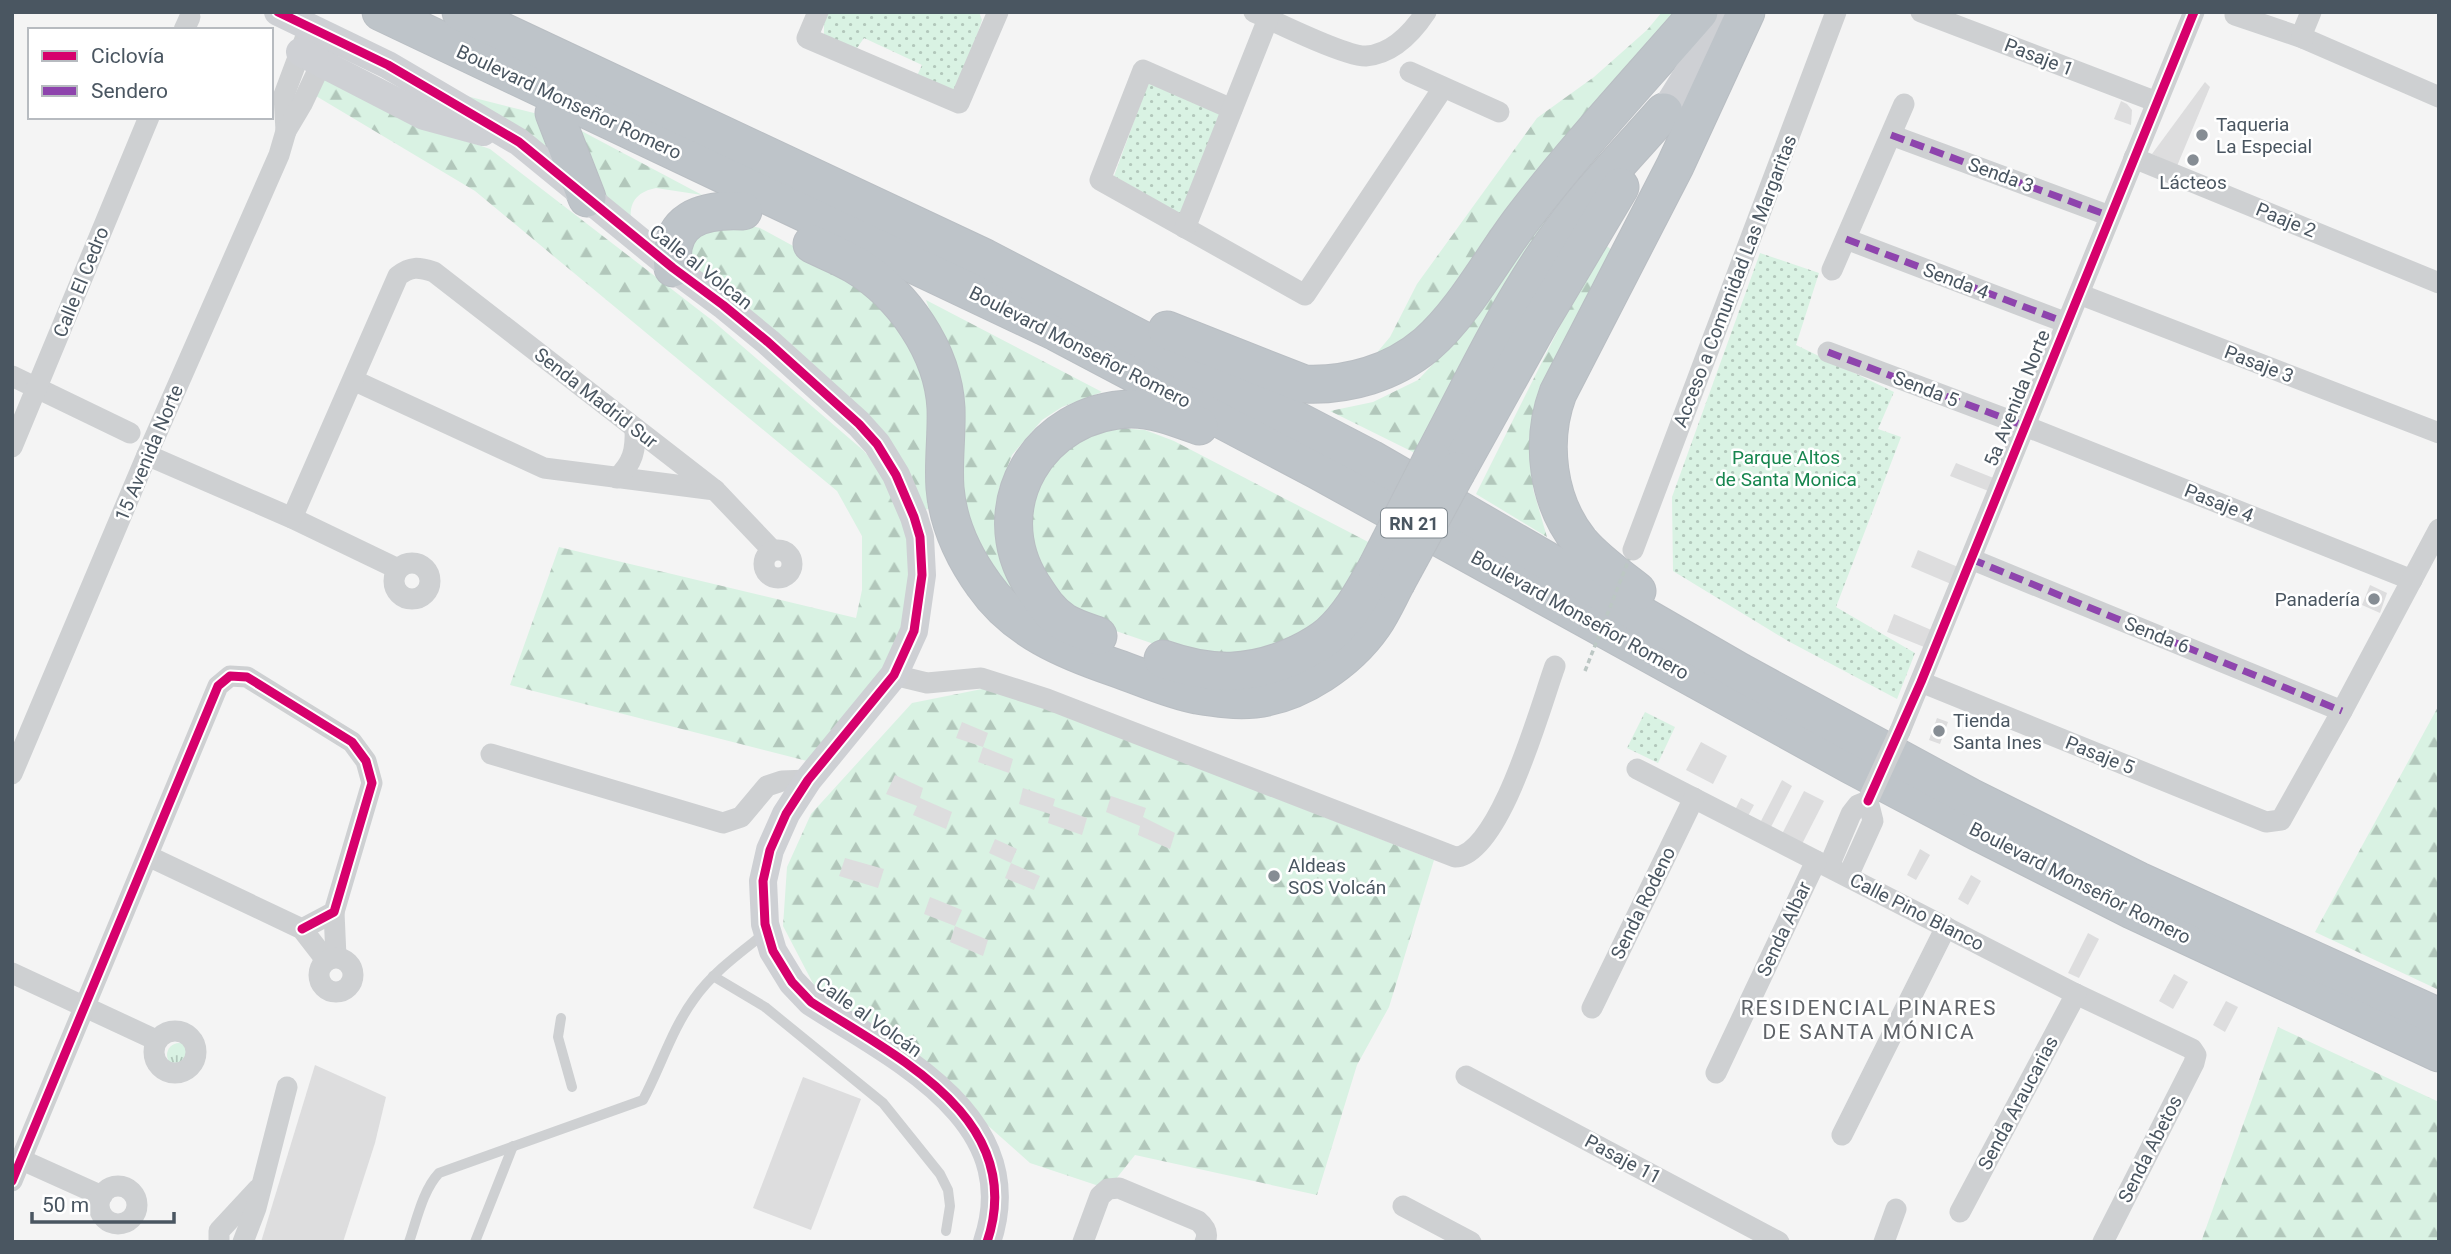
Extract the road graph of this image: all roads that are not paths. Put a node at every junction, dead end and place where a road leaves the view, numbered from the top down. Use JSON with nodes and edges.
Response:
{"nodes":[{"id":1,"x":278,"y":12,"type":"edge"},
{"id":2,"x":461,"y":12,"type":"edge"},
{"id":3,"x":818,"y":12,"type":"edge"},
{"id":4,"x":998,"y":12,"type":"edge"},
{"id":5,"x":1699,"y":12,"type":"edge"},
{"id":6,"x":1726,"y":12,"type":"edge"},
{"id":7,"x":1746,"y":12,"type":"edge"},
{"id":8,"x":1836,"y":12,"type":"edge"},
{"id":9,"x":1921,"y":12,"type":"edge"},
{"id":10,"x":2194,"y":12,"type":"edge"},
{"id":11,"x":2311,"y":12,"type":"edge"},
{"id":12,"x":1426,"y":13,"type":"edge"},
{"id":13,"x":384,"y":14,"type":"edge"},
{"id":14,"x":1261,"y":15,"type":"edge"},
{"id":15,"x":2235,"y":15,"type":"dead end"},
{"id":16,"x":2303,"y":38,"type":"junction"},
{"id":17,"x":316,"y":45,"type":"junction"},
{"id":18,"x":1410,"y":72,"type":"dead end"},
{"id":19,"x":1443,"y":88,"type":"junction"},
{"id":20,"x":2439,"y":97,"type":"edge"},
{"id":21,"x":2157,"y":102,"type":"junction"},
{"id":22,"x":1904,"y":104,"type":"dead end"},
{"id":23,"x":1232,"y":109,"type":"junction"},
{"id":24,"x":1499,"y":111,"type":"dead end"},
{"id":25,"x":1664,"y":111,"type":"joint"},
{"id":26,"x":554,"y":113,"type":"junction"},
{"id":27,"x":148,"y":119,"type":"edge"},
{"id":28,"x":1891,"y":135,"type":"junction"},
{"id":29,"x":2134,"y":158,"type":"junction"},
{"id":30,"x":564,"y":166,"type":"junction"},
{"id":31,"x":587,"y":198,"type":"joint"},
{"id":32,"x":743,"y":211,"type":"junction"},
{"id":33,"x":2110,"y":216,"type":"junction"},
{"id":34,"x":1185,"y":228,"type":"junction"},
{"id":35,"x":1846,"y":239,"type":"junction"},
{"id":36,"x":985,"y":258,"type":"junction"},
{"id":37,"x":673,"y":268,"type":"junction"},
{"id":38,"x":1832,"y":270,"type":"dead end"},
{"id":39,"x":2439,"y":283,"type":"edge"},
{"id":40,"x":2078,"y":294,"type":"junction"},
{"id":41,"x":2067,"y":323,"type":"junction"},
{"id":42,"x":1828,"y":352,"type":"dead end"},
{"id":43,"x":12,"y":376,"type":"edge"},
{"id":44,"x":353,"y":380,"type":"junction"},
{"id":45,"x":38,"y":388,"type":"junction"},
{"id":46,"x":2025,"y":426,"type":"junction"},
{"id":47,"x":635,"y":428,"type":"junction"},
{"id":48,"x":130,"y":433,"type":"dead end"},
{"id":49,"x":2439,"y":433,"type":"edge"},
{"id":50,"x":12,"y":447,"type":"edge"},
{"id":51,"x":147,"y":455,"type":"junction"},
{"id":52,"x":1317,"y":470,"type":"junction"},
{"id":53,"x":617,"y":478,"type":"junction"},
{"id":54,"x":715,"y":490,"type":"junction"},
{"id":55,"x":292,"y":518,"type":"junction"},
{"id":56,"x":2439,"y":529,"type":"edge"},
{"id":57,"x":772,"y":550,"type":"dead end"},
{"id":58,"x":1631,"y":554,"type":"road end"},
{"id":59,"x":1971,"y":559,"type":"junction"},
{"id":60,"x":398,"y":569,"type":"dead end"},
{"id":61,"x":1386,"y":576,"type":"junction"},
{"id":62,"x":2412,"y":580,"type":"junction"},
{"id":63,"x":1555,"y":666,"type":"dead end"},
{"id":64,"x":1740,"y":672,"type":"junction"},
{"id":65,"x":894,"y":675,"type":"junction"},
{"id":66,"x":1921,"y":682,"type":"junction"},
{"id":67,"x":2342,"y":711,"type":"junction"},
{"id":68,"x":491,"y":754,"type":"dead end"},
{"id":69,"x":1637,"y":769,"type":"dead end"},
{"id":70,"x":12,"y":774,"type":"edge"},
{"id":71,"x":808,"y":780,"type":"junction"},
{"id":72,"x":1694,"y":798,"type":"junction"},
{"id":73,"x":1869,"y":799,"type":"junction"},
{"id":74,"x":148,"y":856,"type":"junction"},
{"id":75,"x":1822,"y":864,"type":"junction"},
{"id":76,"x":1848,"y":876,"type":"junction"},
{"id":77,"x":334,"y":912,"type":"junction"},
{"id":78,"x":1946,"y":927,"type":"junction"},
{"id":79,"x":302,"y":929,"type":"junction"},
{"id":80,"x":767,"y":932,"type":"junction"},
{"id":81,"x":12,"y":973,"type":"edge"},
{"id":82,"x":713,"y":976,"type":"junction"},
{"id":83,"x":2076,"y":993,"type":"junction"},
{"id":84,"x":86,"y":1007,"type":"junction"},
{"id":85,"x":1592,"y":1008,"type":"dead end"},
{"id":86,"x":2439,"y":1017,"type":"edge"},
{"id":87,"x":561,"y":1018,"type":"dead end"},
{"id":88,"x":156,"y":1040,"type":"dead end"},
{"id":89,"x":2439,"y":1053,"type":"edge"},
{"id":90,"x":2196,"y":1055,"type":"joint"},
{"id":91,"x":1716,"y":1073,"type":"dead end"},
{"id":92,"x":1466,"y":1076,"type":"dead end"},
{"id":93,"x":287,"y":1087,"type":"dead end"},
{"id":94,"x":572,"y":1087,"type":"dead end"},
{"id":95,"x":1842,"y":1135,"type":"dead end"},
{"id":96,"x":513,"y":1146,"type":"junction"},
{"id":97,"x":22,"y":1160,"type":"junction"},
{"id":98,"x":12,"y":1181,"type":"edge"},
{"id":99,"x":262,"y":1186,"type":"junction"},
{"id":100,"x":102,"y":1196,"type":"dead end"},
{"id":101,"x":1403,"y":1206,"type":"dead end"},
{"id":102,"x":1896,"y":1209,"type":"dead end"},
{"id":103,"x":1960,"y":1212,"type":"dead end"},
{"id":104,"x":946,"y":1231,"type":"dead end"},
{"id":105,"x":219,"y":1242,"type":"edge"},
{"id":106,"x":243,"y":1242,"type":"edge"},
{"id":107,"x":410,"y":1242,"type":"edge"},
{"id":108,"x":475,"y":1242,"type":"edge"},
{"id":109,"x":987,"y":1242,"type":"edge"},
{"id":110,"x":1083,"y":1242,"type":"edge"},
{"id":111,"x":1206,"y":1242,"type":"edge"},
{"id":112,"x":1471,"y":1242,"type":"edge"},
{"id":113,"x":1779,"y":1242,"type":"edge"},
{"id":114,"x":1884,"y":1242,"type":"edge"},
{"id":115,"x":2103,"y":1242,"type":"edge"}],
"edges":[{"from":1,"to":17,"type":"street"},
{"from":2,"to":36,"type":"highway","name":"Boulevard Monseñor Romero","number":"RN 21"},
{"from":3,"to":4,"type":"street"},
{"from":5,"to":36,"type":"highway"},
{"from":6,"to":25,"type":"street"},
{"from":7,"to":64,"type":"highway"},
{"from":8,"to":58,"type":"street","name":"Acceso a Comunidad Las Margaritas"},
{"from":9,"to":21,"type":"street","name":"Pasaje 1"},
{"from":10,"to":21,"type":"street","name":"5a Avenida Norte"},
{"from":11,"to":16,"type":"street"},
{"from":12,"to":14,"type":"street"},
{"from":13,"to":26,"type":"highway"},
{"from":13,"to":52,"type":"highway","name":"Boulevard Monseñor Romero","number":"RN 21"},
{"from":14,"to":23,"type":"street"},
{"from":15,"to":16,"type":"street"},
{"from":16,"to":20,"type":"street"},
{"from":17,"to":30,"type":"street"},
{"from":17,"to":51,"type":"street","name":"15 Avenida Norte"},
{"from":18,"to":19,"type":"street"},
{"from":19,"to":24,"type":"street"},
{"from":19,"to":34,"type":"street"},
{"from":21,"to":29,"type":"street","name":"5a Avenida Norte"},
{"from":22,"to":28,"type":"street"},
{"from":23,"to":34,"type":"street"},
{"from":23,"to":34,"type":"street"},
{"from":25,"to":61,"type":"highway","bridge":true},
{"from":26,"to":30,"type":"highway"},
{"from":26,"to":32,"type":"highway"},
{"from":27,"to":45,"type":"street","name":"Calle El Cedro"},
{"from":28,"to":33,"type":"street","name":"Senda 3"},
{"from":28,"to":35,"type":"street"},
{"from":29,"to":33,"type":"street","name":"5a Avenida Norte"},
{"from":29,"to":39,"type":"street","name":"Paaje 2"},
{"from":30,"to":31,"type":"highway"},
{"from":31,"to":37,"type":"street","name":"Calle al Volcan"},
{"from":32,"to":37,"type":"highway"},
{"from":32,"to":61,"type":"highway"},
{"from":33,"to":40,"type":"street","name":"5a Avenida Norte"},
{"from":35,"to":38,"type":"street"},
{"from":35,"to":41,"type":"street","name":"Senda 4"},
{"from":36,"to":64,"type":"highway","name":"Boulevard Monseñor Romero","number":"RN 21"},
{"from":37,"to":65,"type":"street","name":"Calle al Volcan"},
{"from":40,"to":41,"type":"street","name":"5a Avenida Norte"},
{"from":40,"to":49,"type":"street","name":"Pasaje 3"},
{"from":41,"to":46,"type":"street","name":"5a Avenida Norte"},
{"from":42,"to":46,"type":"street","name":"Senda 5"},
{"from":43,"to":45,"type":"street"},
{"from":44,"to":47,"type":"street","name":"Senda Madrid Sur"},
{"from":44,"to":53,"type":"street"},
{"from":44,"to":55,"type":"street"},
{"from":45,"to":48,"type":"street"},
{"from":45,"to":50,"type":"street","name":"Calle El Cedro"},
{"from":46,"to":59,"type":"street","name":"5a Avenida Norte"},
{"from":46,"to":62,"type":"street","name":"Pasaje 4"},
{"from":47,"to":53,"type":"street"},
{"from":47,"to":54,"type":"street","name":"Senda Madrid Sur"},
{"from":51,"to":55,"type":"street"},
{"from":51,"to":70,"type":"street","name":"15 Avenida Norte"},
{"from":52,"to":61,"type":"highway"},
{"from":52,"to":89,"type":"highway","name":"Boulevard Monseñor Romero","number":"RN 21"},
{"from":53,"to":54,"type":"street"},
{"from":54,"to":57,"type":"street","name":"Senda Madrid Sur"},
{"from":55,"to":60,"type":"street"},
{"from":56,"to":62,"type":"street"},
{"from":59,"to":66,"type":"street","name":"5a Avenida Norte"},
{"from":59,"to":67,"type":"street","name":"Senda 6"},
{"from":62,"to":67,"type":"street"},
{"from":63,"to":65,"type":"street"},
{"from":64,"to":86,"type":"highway","name":"Boulevard Monseñor Romero","number":"RN 21"},
{"from":65,"to":71,"type":"street","name":"Calle al Volcán"},
{"from":66,"to":67,"type":"street","name":"Pasaje 5"},
{"from":66,"to":73,"type":"street","name":"5a Avenida Norte","bridge":true},
{"from":68,"to":71,"type":"street"},
{"from":69,"to":72,"type":"street","name":"Calle Pino Blanco"},
{"from":71,"to":80,"type":"street","name":"Calle al Volcán"},
{"from":72,"to":75,"type":"street","name":"Calle Pino Blanco"},
{"from":72,"to":85,"type":"street","name":"Senda Rodeno"},
{"from":73,"to":75,"type":"street","name":"5a Avenida Norte"},
{"from":73,"to":76,"type":"street","name":"5a Avenida Norte"},
{"from":74,"to":77,"type":"street"},
{"from":74,"to":79,"type":"street"},
{"from":74,"to":84,"type":"street"},
{"from":75,"to":76,"type":"street","name":"Calle Pino Blanco"},
{"from":75,"to":91,"type":"street","name":"Senda Albar"},
{"from":76,"to":78,"type":"street","name":"Calle Pino Blanco"},
{"from":77,"to":79,"type":"street"},
{"from":77,"to":79,"type":"street"},
{"from":78,"to":83,"type":"street","name":"Calle Pino Blanco"},
{"from":78,"to":95,"type":"street"},
{"from":80,"to":82,"type":"lane"},
{"from":80,"to":109,"type":"street","name":"Calle al Volcán"},
{"from":81,"to":84,"type":"street"},
{"from":82,"to":96,"type":"lane"},
{"from":82,"to":104,"type":"lane"},
{"from":83,"to":90,"type":"street","name":"Calle Pino Blanco"},
{"from":83,"to":103,"type":"street","name":"Senda Araucarias"},
{"from":84,"to":88,"type":"street"},
{"from":84,"to":97,"type":"street"},
{"from":87,"to":94,"type":"lane"},
{"from":90,"to":115,"type":"street","name":"Senda Abetos"},
{"from":92,"to":113,"type":"street","name":"Pasaje 11"},
{"from":93,"to":99,"type":"street"},
{"from":96,"to":107,"type":"lane"},
{"from":96,"to":108,"type":"lane"},
{"from":97,"to":98,"type":"street"},
{"from":97,"to":100,"type":"street"},
{"from":99,"to":105,"type":"street"},
{"from":99,"to":106,"type":"street"},
{"from":101,"to":112,"type":"street"},
{"from":102,"to":114,"type":"street"},
{"from":110,"to":111,"type":"street"}]}
